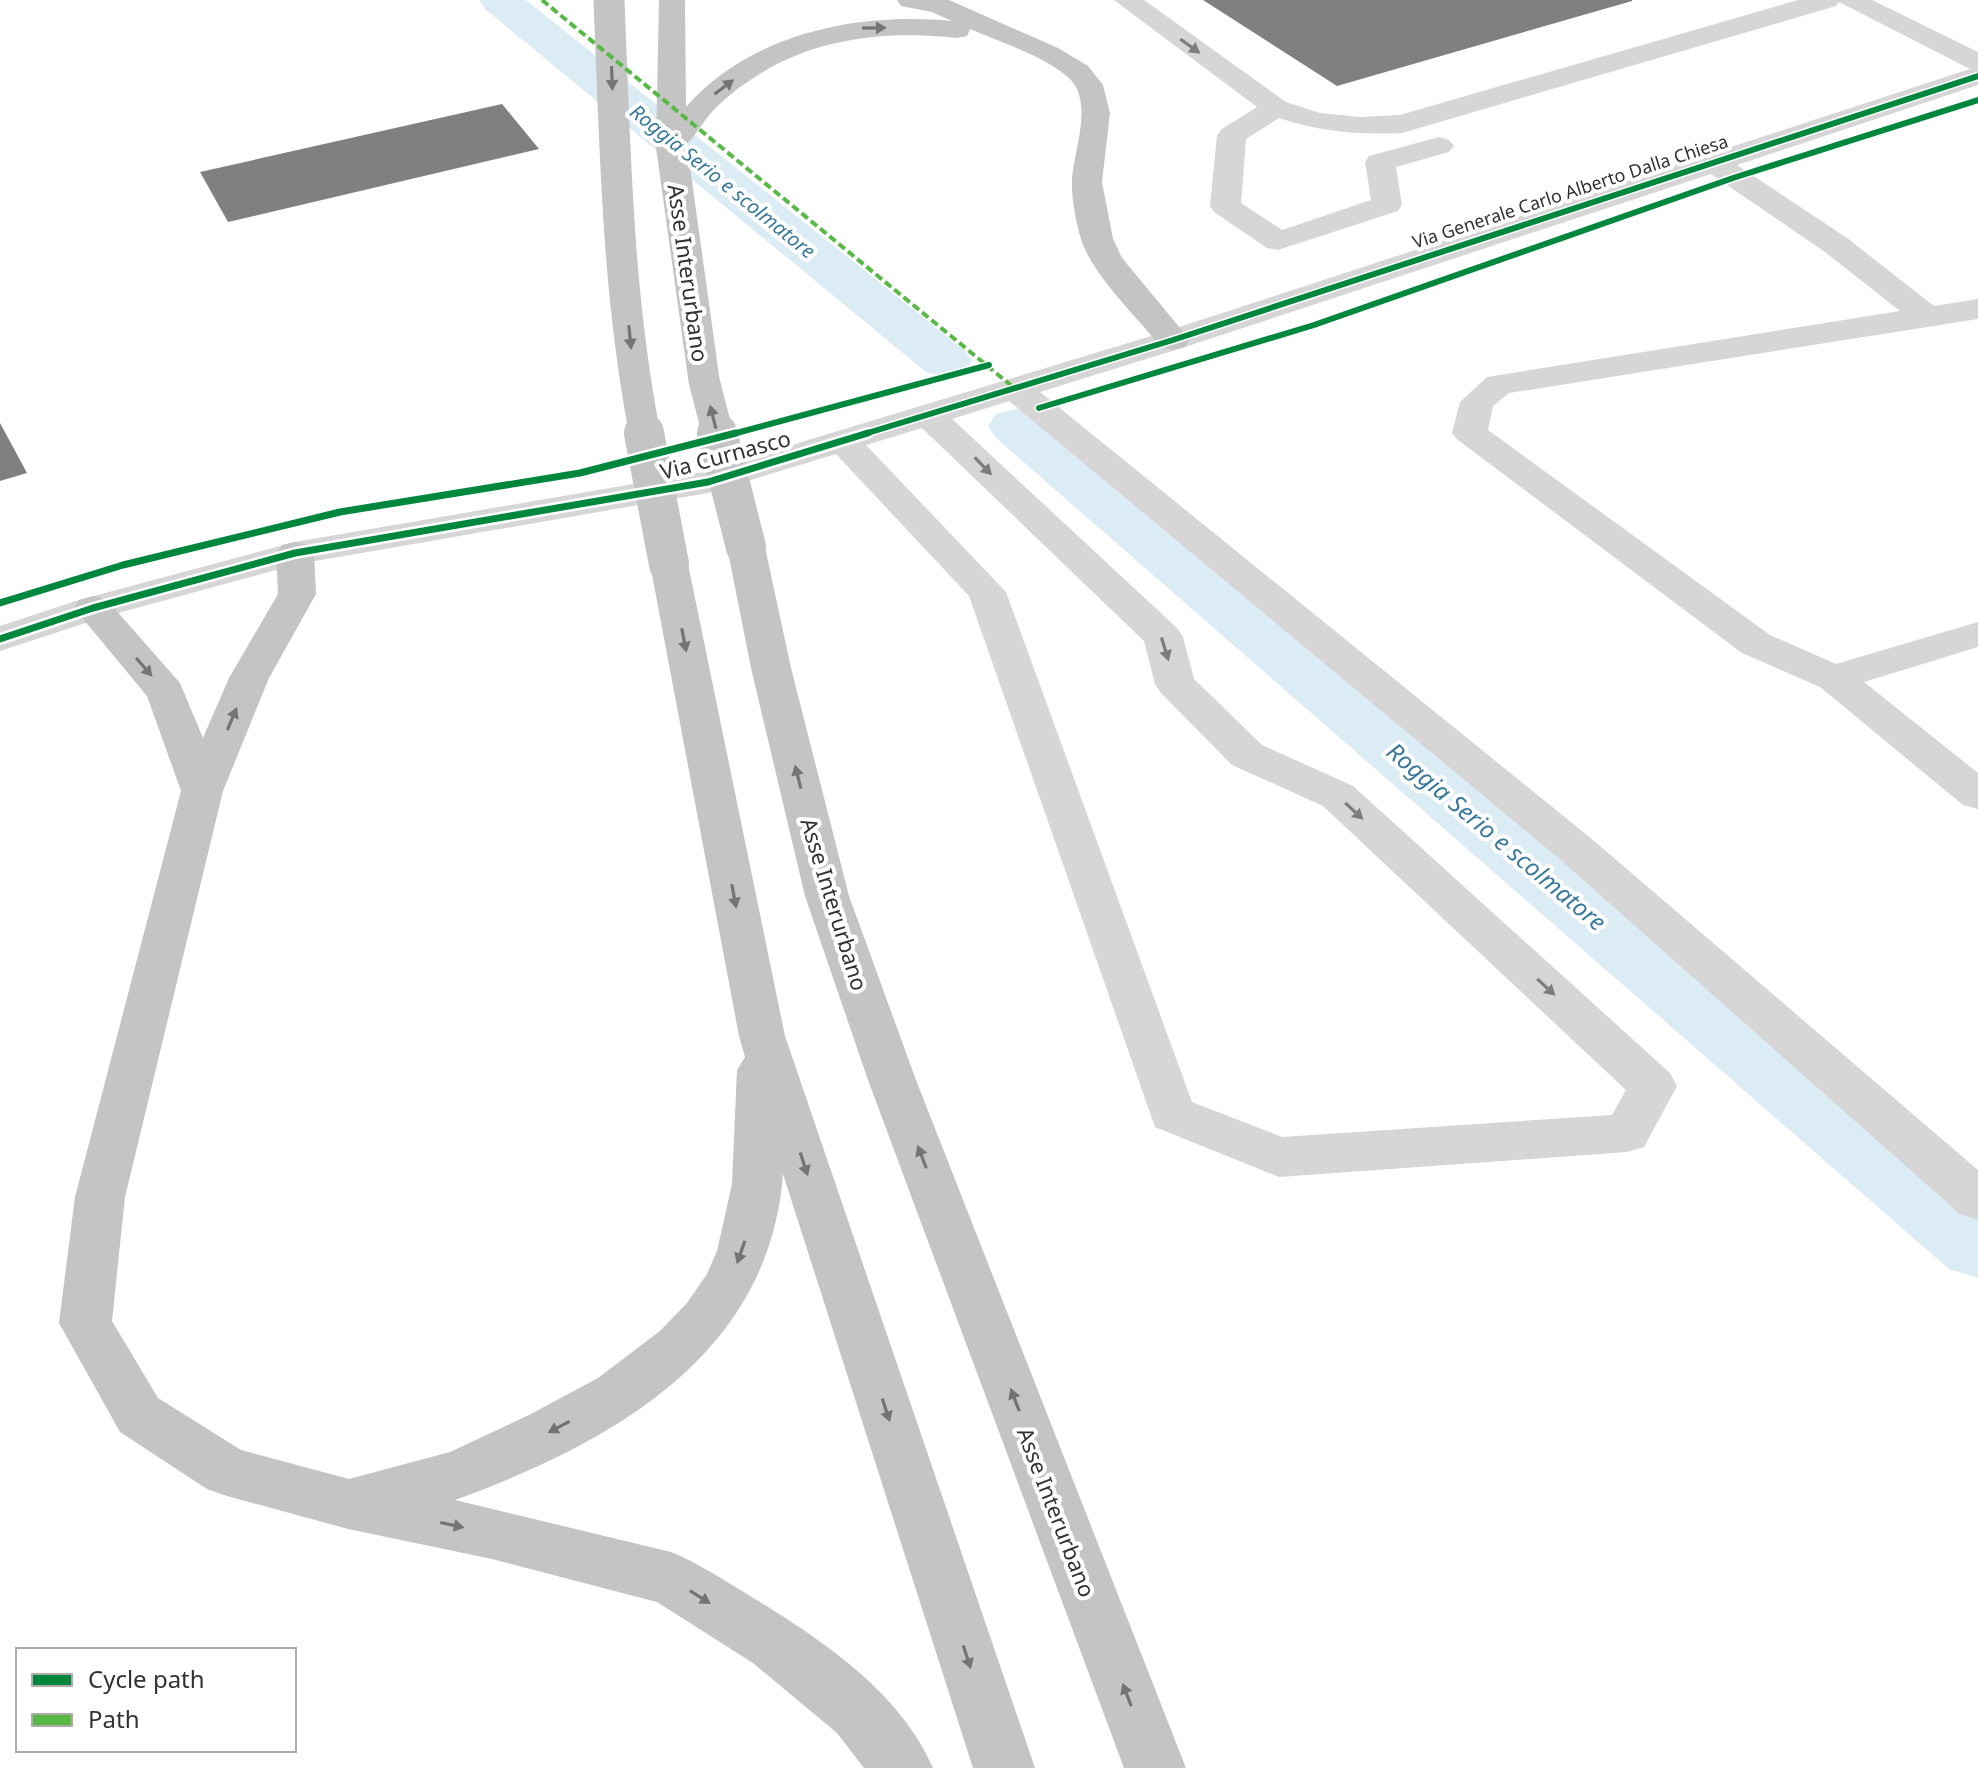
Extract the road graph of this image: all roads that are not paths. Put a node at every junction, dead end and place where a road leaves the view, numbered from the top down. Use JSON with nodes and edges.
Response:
{"nodes":[{"id":1,"x":609,"y":0,"type":"edge"},
{"id":2,"x":672,"y":0,"type":"edge"},
{"id":3,"x":910,"y":0,"type":"edge"},
{"id":4,"x":1127,"y":0,"type":"edge"},
{"id":5,"x":1827,"y":0,"type":"edge"},
{"id":6,"x":1851,"y":0,"type":"edge"},
{"id":7,"x":1010,"y":38,"type":"junction"},
{"id":8,"x":1978,"y":63,"type":"edge"},
{"id":9,"x":1978,"y":76,"type":"edge"},
{"id":10,"x":1276,"y":108,"type":"junction"},
{"id":11,"x":671,"y":143,"type":"junction"},
{"id":12,"x":1439,"y":146,"type":"dead end"},
{"id":13,"x":1712,"y":161,"type":"junction"},
{"id":14,"x":1978,"y":309,"type":"edge"},
{"id":15,"x":1928,"y":317,"type":"junction"},
{"id":16,"x":1173,"y":340,"type":"junction"},
{"id":17,"x":1013,"y":387,"type":"junction"},
{"id":18,"x":926,"y":413,"type":"junction"},
{"id":19,"x":842,"y":440,"type":"junction"},
{"id":20,"x":295,"y":553,"type":"junction"},
{"id":21,"x":93,"y":608,"type":"junction"},
{"id":22,"x":1978,"y":634,"type":"edge"},
{"id":23,"x":0,"y":639,"type":"edge"},
{"id":24,"x":1834,"y":678,"type":"junction"},
{"id":25,"x":202,"y":791,"type":"junction"},
{"id":26,"x":1978,"y":795,"type":"edge"},
{"id":27,"x":762,"y":1036,"type":"junction"},
{"id":28,"x":1978,"y":1200,"type":"edge"},
{"id":29,"x":348,"y":1504,"type":"junction"},
{"id":30,"x":902,"y":1768,"type":"edge"},
{"id":31,"x":1004,"y":1768,"type":"edge"},
{"id":32,"x":1155,"y":1768,"type":"edge"}],
"edges":[{"from":1,"to":27,"type":"highway","one_way":true,"bridge":true},
{"from":2,"to":11,"type":"highway","name":"Asse Interurbano"},
{"from":3,"to":7,"type":"highway"},
{"from":4,"to":10,"type":"street","one_way":true},
{"from":5,"to":10,"type":"street"},
{"from":6,"to":8,"type":"street"},
{"from":11,"to":7,"type":"highway","one_way":true},
{"from":7,"to":16,"type":"highway"},
{"from":9,"to":13,"type":"street","name":"Via Generale Carlo Alberto Dalla Chiesa"},
{"from":10,"to":12,"type":"street"},
{"from":32,"to":11,"type":"highway","name":"Asse Interurbano","one_way":true,"bridge":true},
{"from":13,"to":15,"type":"street"},
{"from":13,"to":16,"type":"street","name":"Via Generale Carlo Alberto Dalla Chiesa"},
{"from":14,"to":15,"type":"street"},
{"from":15,"to":24,"type":"street"},
{"from":16,"to":17,"type":"street","name":"Via Curnasco"},
{"from":17,"to":18,"type":"street","name":"Via Curnasco"},
{"from":17,"to":28,"type":"street"},
{"from":18,"to":19,"type":"street","name":"Via Curnasco"},
{"from":18,"to":19,"type":"street","one_way":true},
{"from":19,"to":20,"type":"street","name":"Via Curnasco"},
{"from":20,"to":21,"type":"street","name":"Via Curnasco"},
{"from":25,"to":20,"type":"highway","one_way":true},
{"from":21,"to":23,"type":"street","name":"Via Curnasco"},
{"from":21,"to":25,"type":"highway","one_way":true},
{"from":22,"to":24,"type":"street"},
{"from":24,"to":26,"type":"street"},
{"from":25,"to":29,"type":"highway"},
{"from":27,"to":29,"type":"highway","one_way":true},
{"from":27,"to":31,"type":"highway","one_way":true},
{"from":29,"to":30,"type":"highway","one_way":true}]}
